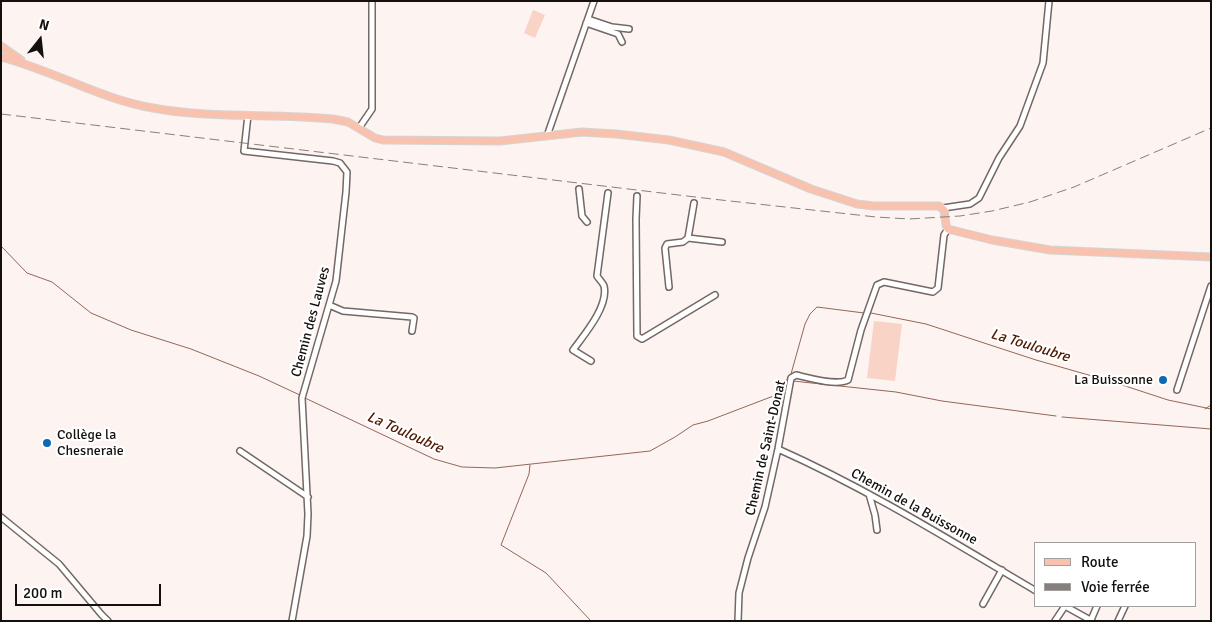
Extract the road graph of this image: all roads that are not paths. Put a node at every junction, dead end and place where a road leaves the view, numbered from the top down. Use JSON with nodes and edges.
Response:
{"nodes":[{"id":1,"x":372,"y":1,"type":"edge"},
{"id":2,"x":594,"y":1,"type":"edge"},
{"id":3,"x":1050,"y":1,"type":"edge"},
{"id":4,"x":587,"y":21,"type":"junction"},
{"id":5,"x":630,"y":29,"type":"dead end"},
{"id":6,"x":622,"y":42,"type":"dead end"},
{"id":7,"x":1,"y":46,"type":"edge"},
{"id":8,"x":1,"y":57,"type":"edge"},
{"id":9,"x":37,"y":68,"type":"junction"},
{"id":10,"x":248,"y":115,"type":"junction"},
{"id":11,"x":359,"y":128,"type":"junction"},
{"id":12,"x":547,"y":136,"type":"junction"},
{"id":13,"x":578,"y":189,"type":"dead end"},
{"id":14,"x":608,"y":192,"type":"dead end"},
{"id":15,"x":638,"y":196,"type":"dead end"},
{"id":16,"x":694,"y":203,"type":"dead end"},
{"id":17,"x":943,"y":208,"type":"junction"},
{"id":18,"x":587,"y":222,"type":"dead end"},
{"id":19,"x":948,"y":229,"type":"junction"},
{"id":20,"x":688,"y":238,"type":"junction"},
{"id":21,"x":722,"y":242,"type":"dead end"},
{"id":22,"x":1211,"y":256,"type":"edge"},
{"id":23,"x":1211,"y":286,"type":"edge"},
{"id":24,"x":669,"y":287,"type":"dead end"},
{"id":25,"x":715,"y":295,"type":"dead end"},
{"id":26,"x":328,"y":305,"type":"junction"},
{"id":27,"x":412,"y":331,"type":"dead end"},
{"id":28,"x":591,"y":361,"type":"dead end"},
{"id":29,"x":1176,"y":390,"type":"dead end"},
{"id":30,"x":778,"y":449,"type":"junction"},
{"id":31,"x":240,"y":451,"type":"dead end"},
{"id":32,"x":869,"y":494,"type":"junction"},
{"id":33,"x":308,"y":497,"type":"junction"},
{"id":34,"x":1,"y":517,"type":"edge"},
{"id":35,"x":877,"y":530,"type":"dead end"},
{"id":36,"x":1002,"y":570,"type":"junction"},
{"id":37,"x":1034,"y":590,"type":"edge"},
{"id":38,"x":983,"y":604,"type":"dead end"},
{"id":39,"x":1064,"y":607,"type":"edge"},
{"id":40,"x":1067,"y":607,"type":"edge"},
{"id":41,"x":1097,"y":607,"type":"edge"},
{"id":42,"x":1125,"y":607,"type":"edge"},
{"id":43,"x":1091,"y":620,"type":"edge"},
{"id":44,"x":108,"y":621,"type":"edge"},
{"id":45,"x":292,"y":621,"type":"edge"},
{"id":46,"x":738,"y":621,"type":"edge"},
{"id":47,"x":1055,"y":621,"type":"edge"},
{"id":48,"x":1118,"y":621,"type":"edge"}],
"edges":[{"from":1,"to":11,"type":"street"},
{"from":2,"to":4,"type":"street"},
{"from":3,"to":17,"type":"street"},
{"from":4,"to":5,"type":"street"},
{"from":4,"to":6,"type":"street"},
{"from":4,"to":12,"type":"street"},
{"from":7,"to":9,"type":"main road"},
{"from":8,"to":9,"type":"main road"},
{"from":9,"to":10,"type":"main road"},
{"from":10,"to":11,"type":"main road"},
{"from":10,"to":26,"type":"street","name":"Chemin des Lauves"},
{"from":11,"to":12,"type":"main road"},
{"from":12,"to":17,"type":"main road"},
{"from":13,"to":18,"type":"street"},
{"from":14,"to":28,"type":"street"},
{"from":15,"to":25,"type":"street"},
{"from":16,"to":20,"type":"street"},
{"from":17,"to":19,"type":"main road"},
{"from":19,"to":22,"type":"main road"},
{"from":19,"to":30,"type":"street","name":"Chemin de Saint-Donat"},
{"from":20,"to":21,"type":"street"},
{"from":20,"to":24,"type":"street"},
{"from":23,"to":29,"type":"street"},
{"from":26,"to":27,"type":"street"},
{"from":26,"to":33,"type":"street","name":"Chemin des Lauves"},
{"from":30,"to":32,"type":"street","name":"Chemin de la Buissonne"},
{"from":30,"to":46,"type":"street","name":"Chemin de Saint-Donat"},
{"from":31,"to":33,"type":"street"},
{"from":32,"to":35,"type":"street"},
{"from":32,"to":36,"type":"street","name":"Chemin de la Buissonne"},
{"from":33,"to":45,"type":"street","name":"Chemin des Lauves"},
{"from":34,"to":44,"type":"street"},
{"from":36,"to":37,"type":"street","name":"Chemin de la Buissonne"},
{"from":36,"to":38,"type":"street"},
{"from":39,"to":47,"type":"street"},
{"from":40,"to":43,"type":"street"},
{"from":41,"to":43,"type":"street"},
{"from":42,"to":48,"type":"street"}]}
